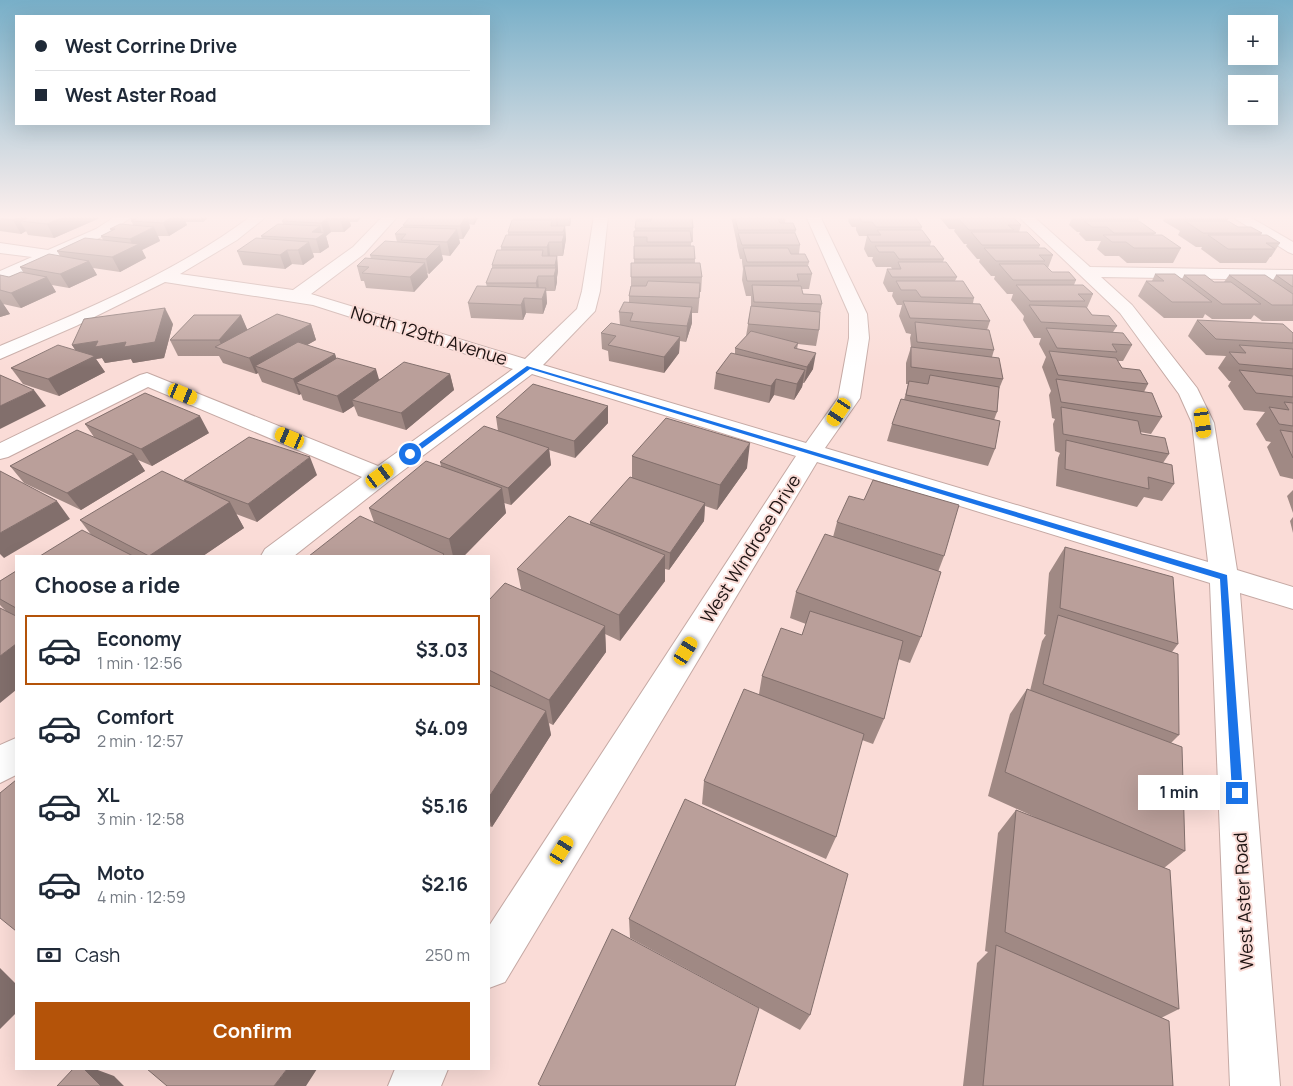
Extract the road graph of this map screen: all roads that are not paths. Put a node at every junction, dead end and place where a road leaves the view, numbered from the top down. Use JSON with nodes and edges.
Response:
{"nodes":[{"id":1,"x":24,"y":267,"type":"edge"},
{"id":2,"x":180,"y":267,"type":"edge"},
{"id":3,"x":338,"y":267,"type":"edge"},
{"id":4,"x":594,"y":267,"type":"edge"},
{"id":5,"x":836,"y":267,"type":"edge"},
{"id":6,"x":1080,"y":267,"type":"edge"},
{"id":7,"x":1086,"y":272,"type":"junction"},
{"id":8,"x":1293,"y":274,"type":"edge"},
{"id":9,"x":0,"y":277,"type":"edge"},
{"id":10,"x":163,"y":277,"type":"junction"},
{"id":11,"x":296,"y":296,"type":"junction"},
{"id":12,"x":0,"y":353,"type":"edge"},
{"id":13,"x":529,"y":367,"type":"junction"},
{"id":14,"x":0,"y":452,"type":"edge"},
{"id":15,"x":811,"y":452,"type":"junction"},
{"id":16,"x":380,"y":476,"type":"junction"},
{"id":17,"x":276,"y":555,"type":"edge"},
{"id":18,"x":1224,"y":578,"type":"junction"},
{"id":19,"x":1293,"y":598,"type":"edge"},
{"id":20,"x":15,"y":755,"type":"edge"},
{"id":21,"x":0,"y":766,"type":"edge"},
{"id":22,"x":490,"y":964,"type":"edge"},
{"id":23,"x":423,"y":1070,"type":"edge"},
{"id":24,"x":413,"y":1086,"type":"edge"},
{"id":25,"x":1255,"y":1086,"type":"edge"}],
"edges":[{"from":1,"to":9,"type":"street"},
{"from":2,"to":10,"type":"street"},
{"from":3,"to":11,"type":"street"},
{"from":4,"to":13,"type":"street"},
{"from":5,"to":15,"type":"street","name":"West Windrose Drive"},
{"from":6,"to":7,"type":"street","name":"West Aster Road"},
{"from":7,"to":8,"type":"street"},
{"from":7,"to":18,"type":"street","name":"West Aster Road"},
{"from":10,"to":11,"type":"street","name":"North 129th Avenue"},
{"from":10,"to":12,"type":"street"},
{"from":11,"to":13,"type":"street","name":"North 129th Avenue"},
{"from":13,"to":15,"type":"street","name":"North 129th Avenue"},
{"from":13,"to":16,"type":"street"},
{"from":14,"to":16,"type":"street"},
{"from":15,"to":18,"type":"street","name":"North 129th Avenue"},
{"from":15,"to":22,"type":"street","name":"West Windrose Drive"},
{"from":16,"to":17,"type":"street"},
{"from":18,"to":19,"type":"street","name":"North 129th Avenue"},
{"from":18,"to":25,"type":"street","name":"West Aster Road"},
{"from":20,"to":21,"type":"street"},
{"from":23,"to":24,"type":"street"}]}
